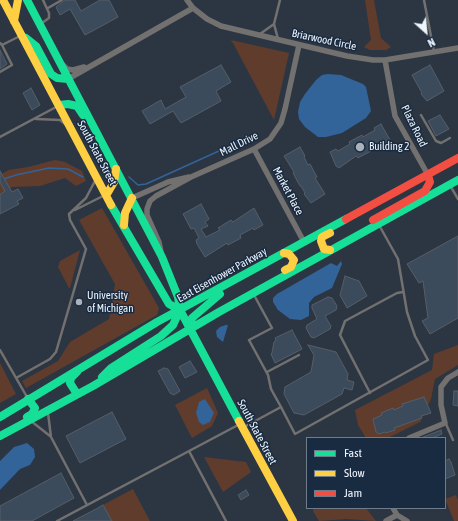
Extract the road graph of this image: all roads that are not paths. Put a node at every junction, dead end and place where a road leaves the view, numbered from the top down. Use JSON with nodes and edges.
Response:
{"nodes":[{"id":1,"x":18,"y":0,"type":"edge"},
{"id":2,"x":27,"y":0,"type":"edge"},
{"id":3,"x":31,"y":0,"type":"edge"},
{"id":4,"x":43,"y":0,"type":"edge"},
{"id":5,"x":62,"y":0,"type":"edge"},
{"id":6,"x":187,"y":0,"type":"edge"},
{"id":7,"x":280,"y":0,"type":"edge"},
{"id":8,"x":424,"y":0,"type":"edge"},
{"id":9,"x":3,"y":5,"type":"edge"},
{"id":10,"x":48,"y":8,"type":"junction"},
{"id":11,"x":193,"y":8,"type":"junction"},
{"id":12,"x":33,"y":12,"type":"junction"},
{"id":13,"x":14,"y":21,"type":"junction"},
{"id":14,"x":40,"y":24,"type":"junction"},
{"id":15,"x":274,"y":24,"type":"junction"},
{"id":16,"x":22,"y":35,"type":"junction"},
{"id":17,"x":258,"y":36,"type":"junction"},
{"id":18,"x":278,"y":40,"type":"junction"},
{"id":19,"x":1,"y":44,"type":"edge"},
{"id":20,"x":299,"y":45,"type":"junction"},
{"id":21,"x":458,"y":48,"type":"edge"},
{"id":22,"x":434,"y":52,"type":"junction"},
{"id":23,"x":385,"y":60,"type":"junction"},
{"id":24,"x":98,"y":62,"type":"junction"},
{"id":25,"x":60,"y":63,"type":"junction"},
{"id":26,"x":0,"y":72,"type":"edge"},
{"id":27,"x":68,"y":79,"type":"junction"},
{"id":28,"x":59,"y":105,"type":"junction"},
{"id":29,"x":421,"y":115,"type":"dead end"},
{"id":30,"x":33,"y":119,"type":"junction"},
{"id":31,"x":72,"y":129,"type":"junction"},
{"id":32,"x":0,"y":137,"type":"edge"},
{"id":33,"x":450,"y":138,"type":"dead end"},
{"id":34,"x":105,"y":147,"type":"junction"},
{"id":35,"x":254,"y":149,"type":"junction"},
{"id":36,"x":458,"y":158,"type":"edge"},
{"id":37,"x":116,"y":169,"type":"junction"},
{"id":38,"x":428,"y":174,"type":"junction"},
{"id":39,"x":97,"y":177,"type":"junction"},
{"id":40,"x":191,"y":177,"type":"junction"},
{"id":41,"x":458,"y":180,"type":"edge"},
{"id":42,"x":449,"y":184,"type":"junction"},
{"id":43,"x":107,"y":194,"type":"junction"},
{"id":44,"x":132,"y":198,"type":"junction"},
{"id":45,"x":384,"y":198,"type":"junction"},
{"id":46,"x":458,"y":199,"type":"edge"},
{"id":47,"x":73,"y":212,"type":"junction"},
{"id":48,"x":378,"y":223,"type":"junction"},
{"id":49,"x":124,"y":229,"type":"junction"},
{"id":50,"x":348,"y":240,"type":"junction"},
{"id":51,"x":304,"y":242,"type":"junction"},
{"id":52,"x":330,"y":250,"type":"junction"},
{"id":53,"x":284,"y":253,"type":"junction"},
{"id":54,"x":162,"y":257,"type":"junction"},
{"id":55,"x":272,"y":260,"type":"junction"},
{"id":56,"x":403,"y":292,"type":"junction"},
{"id":57,"x":253,"y":293,"type":"junction"},
{"id":58,"x":180,"y":310,"type":"junction"},
{"id":59,"x":219,"y":312,"type":"junction"},
{"id":60,"x":157,"y":322,"type":"junction"},
{"id":61,"x":190,"y":329,"type":"junction"},
{"id":62,"x":0,"y":350,"type":"edge"},
{"id":63,"x":300,"y":355,"type":"dead end"},
{"id":64,"x":267,"y":372,"type":"junction"},
{"id":65,"x":458,"y":372,"type":"edge"},
{"id":66,"x":16,"y":378,"type":"junction"},
{"id":67,"x":93,"y":386,"type":"junction"},
{"id":68,"x":370,"y":392,"type":"junction"},
{"id":69,"x":77,"y":394,"type":"junction"},
{"id":70,"x":28,"y":400,"type":"junction"},
{"id":71,"x":281,"y":407,"type":"junction"},
{"id":72,"x":47,"y":411,"type":"junction"},
{"id":73,"x":0,"y":417,"type":"edge"},
{"id":74,"x":30,"y":420,"type":"junction"},
{"id":75,"x":445,"y":423,"type":"junction"},
{"id":76,"x":242,"y":426,"type":"junction"},
{"id":77,"x":0,"y":436,"type":"edge"},
{"id":78,"x":51,"y":437,"type":"junction"},
{"id":79,"x":411,"y":437,"type":"edge"},
{"id":80,"x":453,"y":440,"type":"dead end"},
{"id":81,"x":189,"y":451,"type":"junction"},
{"id":82,"x":87,"y":505,"type":"junction"},
{"id":83,"x":394,"y":509,"type":"edge"},
{"id":84,"x":397,"y":515,"type":"junction"},
{"id":85,"x":57,"y":521,"type":"edge"},
{"id":86,"x":226,"y":521,"type":"edge"},
{"id":87,"x":293,"y":521,"type":"edge"},
{"id":88,"x":386,"y":521,"type":"edge"},
{"id":89,"x":407,"y":521,"type":"edge"}],
"edges":[{"from":1,"to":13,"type":"main road"},
{"from":2,"to":12,"type":"main road","name":"South State Street"},
{"from":3,"to":12,"type":"street"},
{"from":4,"to":10,"type":"lane"},
{"from":5,"to":10,"type":"lane"},
{"from":6,"to":11,"type":"street","name":"Briarwood Circle"},
{"from":7,"to":15,"type":"lane"},
{"from":8,"to":22,"type":"lane"},
{"from":9,"to":13,"type":"main road","name":"South State Street"},
{"from":10,"to":14,"type":"lane"},
{"from":11,"to":17,"type":"street","name":"Briarwood Circle"},
{"from":11,"to":24,"type":"street"},
{"from":12,"to":14,"type":"main road","name":"South State Street"},
{"from":13,"to":16,"type":"main road","name":"South State Street"},
{"from":14,"to":25,"type":"main road","name":"South State Street"},
{"from":15,"to":17,"type":"lane"},
{"from":15,"to":18,"type":"lane"},
{"from":16,"to":19,"type":"lane"},
{"from":16,"to":27,"type":"main road"},
{"from":16,"to":28,"type":"main road","name":"South State Street"},
{"from":17,"to":18,"type":"street","name":"Briarwood Circle"},
{"from":18,"to":20,"type":"street","name":"Briarwood Circle"},
{"from":19,"to":26,"type":"lane"},
{"from":20,"to":23,"type":"street","name":"Briarwood Circle"},
{"from":20,"to":35,"type":"street","name":"Mall Drive"},
{"from":21,"to":22,"type":"street","name":"Briarwood Circle"},
{"from":22,"to":23,"type":"street","name":"Briarwood Circle"},
{"from":23,"to":38,"type":"street","name":"Plaza Road"},
{"from":24,"to":25,"type":"street"},
{"from":24,"to":27,"type":"street"},
{"from":25,"to":27,"type":"main road","name":"South State Street"},
{"from":27,"to":34,"type":"main road","name":"South State Street"},
{"from":28,"to":30,"type":"lane"},
{"from":28,"to":31,"type":"main road","name":"South State Street"},
{"from":28,"to":34,"type":"main road"},
{"from":29,"to":33,"type":"lane"},
{"from":30,"to":31,"type":"lane"},
{"from":30,"to":32,"type":"lane"},
{"from":31,"to":39,"type":"main road","name":"South State Street"},
{"from":34,"to":37,"type":"main road","name":"South State Street"},
{"from":35,"to":40,"type":"street","name":"Mall Drive"},
{"from":35,"to":51,"type":"street","name":"Market Place"},
{"from":36,"to":38,"type":"main road","name":"East Eisenhower Parkway"},
{"from":37,"to":43,"type":"main road"},
{"from":37,"to":44,"type":"main road","name":"South State Street"},
{"from":38,"to":45,"type":"main road","name":"East Eisenhower Parkway"},
{"from":38,"to":50,"type":"main road"},
{"from":39,"to":43,"type":"main road","name":"South State Street"},
{"from":39,"to":47,"type":"lane"},
{"from":40,"to":44,"type":"street","name":"Mall Drive"},
{"from":40,"to":54,"type":"street","name":"Mall Drive"},
{"from":41,"to":42,"type":"main road"},
{"from":42,"to":46,"type":"lane"},
{"from":42,"to":48,"type":"main road"},
{"from":43,"to":47,"type":"lane"},
{"from":43,"to":49,"type":"main road","name":"South State Street"},
{"from":44,"to":49,"type":"main road"},
{"from":44,"to":54,"type":"main road","name":"South State Street"},
{"from":45,"to":51,"type":"main road","name":"East Eisenhower Parkway"},
{"from":45,"to":52,"type":"main road"},
{"from":47,"to":66,"type":"lane"},
{"from":48,"to":50,"type":"main road"},
{"from":48,"to":56,"type":"lane"},
{"from":49,"to":58,"type":"main road","name":"South State Street"},
{"from":50,"to":52,"type":"main road"},
{"from":51,"to":53,"type":"main road","name":"East Eisenhower Parkway"},
{"from":52,"to":57,"type":"main road"},
{"from":53,"to":55,"type":"main road","name":"East Eisenhower Parkway"},
{"from":53,"to":59,"type":"main road"},
{"from":54,"to":58,"type":"main road","name":"South State Street"},
{"from":55,"to":58,"type":"main road","name":"East Eisenhower Parkway"},
{"from":55,"to":61,"type":"main road"},
{"from":56,"to":68,"type":"lane"},
{"from":56,"to":68,"type":"lane"},
{"from":57,"to":59,"type":"main road"},
{"from":57,"to":64,"type":"lane"},
{"from":58,"to":60,"type":"main road","name":"East Eisenhower Parkway"},
{"from":58,"to":61,"type":"main road","name":"South State Street"},
{"from":58,"to":67,"type":"main road"},
{"from":59,"to":61,"type":"main road"},
{"from":60,"to":69,"type":"main road"},
{"from":60,"to":70,"type":"main road","name":"East Eisenhower Parkway"},
{"from":61,"to":67,"type":"main road"},
{"from":61,"to":76,"type":"main road","name":"South State Street"},
{"from":62,"to":66,"type":"lane"},
{"from":63,"to":64,"type":"lane"},
{"from":64,"to":71,"type":"lane"},
{"from":65,"to":75,"type":"street"},
{"from":66,"to":70,"type":"lane"},
{"from":67,"to":69,"type":"main road"},
{"from":68,"to":71,"type":"lane"},
{"from":69,"to":72,"type":"main road"},
{"from":70,"to":73,"type":"main road","name":"East Eisenhower Parkway"},
{"from":70,"to":77,"type":"main road"},
{"from":71,"to":76,"type":"lane"},
{"from":72,"to":74,"type":"main road"},
{"from":72,"to":78,"type":"lane"},
{"from":74,"to":77,"type":"main road"},
{"from":74,"to":78,"type":"lane"},
{"from":75,"to":79,"type":"street"},
{"from":75,"to":80,"type":"lane"},
{"from":76,"to":81,"type":"lane"},
{"from":76,"to":87,"type":"main road","name":"South State Street"},
{"from":78,"to":82,"type":"lane"},
{"from":81,"to":82,"type":"lane"},
{"from":81,"to":86,"type":"lane"},
{"from":82,"to":85,"type":"lane"},
{"from":83,"to":84,"type":"street"},
{"from":84,"to":88,"type":"street"},
{"from":84,"to":89,"type":"street"}]}
